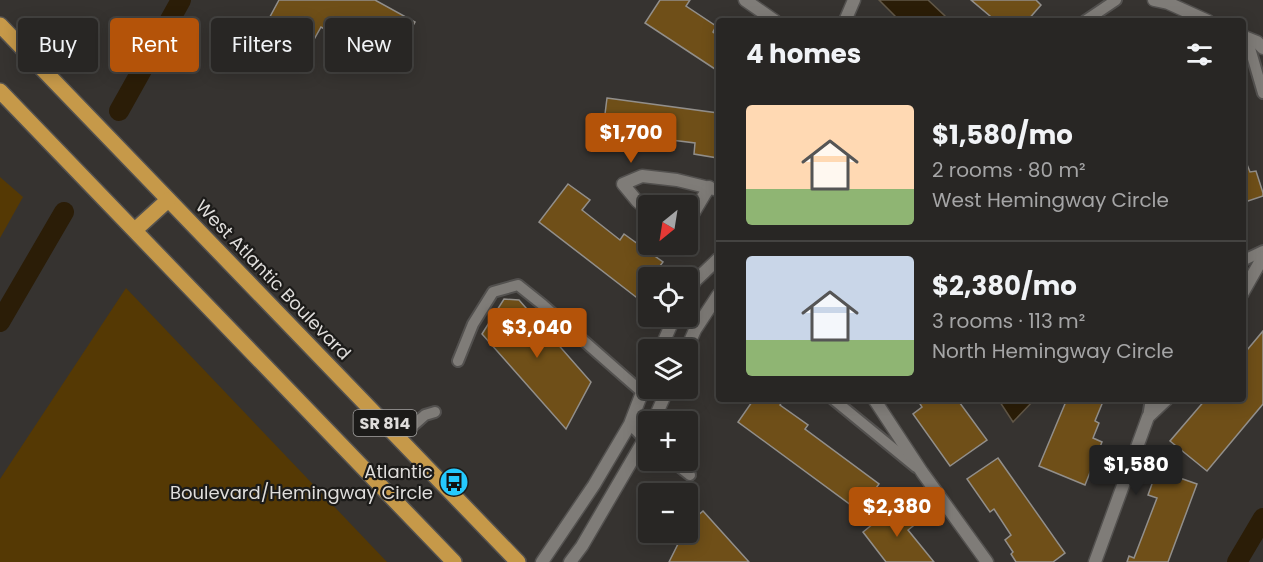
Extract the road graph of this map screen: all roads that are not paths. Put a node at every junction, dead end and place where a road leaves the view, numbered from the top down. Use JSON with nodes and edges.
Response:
{"nodes":[{"id":1,"x":745,"y":0,"type":"edge"},
{"id":2,"x":1116,"y":0,"type":"edge"},
{"id":3,"x":1154,"y":0,"type":"edge"},
{"id":4,"x":771,"y":18,"type":"edge"},
{"id":5,"x":1089,"y":18,"type":"edge"},
{"id":6,"x":1201,"y":18,"type":"edge"},
{"id":7,"x":0,"y":25,"type":"edge"},
{"id":8,"x":1246,"y":38,"type":"edge"},
{"id":9,"x":1246,"y":43,"type":"edge"},
{"id":10,"x":1263,"y":48,"type":"edge"},
{"id":11,"x":0,"y":91,"type":"edge"},
{"id":12,"x":1263,"y":93,"type":"edge"},
{"id":13,"x":714,"y":188,"type":"edge"},
{"id":14,"x":168,"y":200,"type":"junction"},
{"id":15,"x":638,"y":202,"type":"edge"},
{"id":16,"x":698,"y":209,"type":"edge"},
{"id":17,"x":135,"y":230,"type":"junction"},
{"id":18,"x":1263,"y":251,"type":"edge"},
{"id":19,"x":1263,"y":257,"type":"edge"},
{"id":20,"x":1246,"y":259,"type":"edge"},
{"id":21,"x":716,"y":261,"type":"edge"},
{"id":22,"x":698,"y":279,"type":"edge"},
{"id":23,"x":1246,"y":287,"type":"edge"},
{"id":24,"x":716,"y":298,"type":"edge"},
{"id":25,"x":691,"y":339,"type":"edge"},
{"id":26,"x":458,"y":361,"type":"dead end"},
{"id":27,"x":638,"y":388,"type":"edge"},
{"id":28,"x":639,"y":399,"type":"edge"},
{"id":29,"x":837,"y":402,"type":"edge"},
{"id":30,"x":876,"y":402,"type":"edge"},
{"id":31,"x":1150,"y":402,"type":"edge"},
{"id":32,"x":1164,"y":402,"type":"edge"},
{"id":33,"x":435,"y":412,"type":"dead end"},
{"id":34,"x":1148,"y":417,"type":"junction"},
{"id":35,"x":630,"y":424,"type":"junction"},
{"id":36,"x":638,"y":431,"type":"edge"},
{"id":37,"x":399,"y":438,"type":"junction"},
{"id":38,"x":638,"y":454,"type":"edge"},
{"id":39,"x":685,"y":471,"type":"edge"},
{"id":40,"x":922,"y":472,"type":"junction"},
{"id":41,"x":690,"y":475,"type":"dead end"},
{"id":42,"x":454,"y":562,"type":"edge"},
{"id":43,"x":518,"y":562,"type":"edge"},
{"id":44,"x":542,"y":562,"type":"edge"},
{"id":45,"x":570,"y":562,"type":"edge"},
{"id":46,"x":987,"y":562,"type":"edge"},
{"id":47,"x":1095,"y":562,"type":"edge"}],
"edges":[{"from":1,"to":4,"type":"street"},
{"from":2,"to":5,"type":"lane"},
{"from":3,"to":6,"type":"street"},
{"from":7,"to":14,"type":"main road","name":"West Atlantic Boulevard","number":"SR 814"},
{"from":8,"to":10,"type":"street"},
{"from":9,"to":12,"type":"lane"},
{"from":11,"to":17,"type":"main road","number":"SR 814"},
{"from":13,"to":15,"type":"street"},
{"from":13,"to":16,"type":"street"},
{"from":14,"to":17,"type":"main road"},
{"from":14,"to":37,"type":"main road","name":"West Atlantic Boulevard","number":"SR 814"},
{"from":17,"to":42,"type":"main road","number":"SR 814"},
{"from":18,"to":20,"type":"lane"},
{"from":19,"to":23,"type":"street"},
{"from":21,"to":22,"type":"street"},
{"from":24,"to":25,"type":"street"},
{"from":26,"to":27,"type":"lane"},
{"from":28,"to":35,"type":"street"},
{"from":29,"to":40,"type":"lane"},
{"from":30,"to":40,"type":"street"},
{"from":31,"to":34,"type":"lane"},
{"from":32,"to":34,"type":"street"},
{"from":33,"to":37,"type":"lane"},
{"from":34,"to":47,"type":"street"},
{"from":35,"to":36,"type":"lane"},
{"from":35,"to":44,"type":"street"},
{"from":37,"to":43,"type":"main road","name":"West Atlantic Boulevard","number":"SR 814"},
{"from":38,"to":45,"type":"street"},
{"from":39,"to":41,"type":"lane"},
{"from":40,"to":46,"type":"street"}]}
